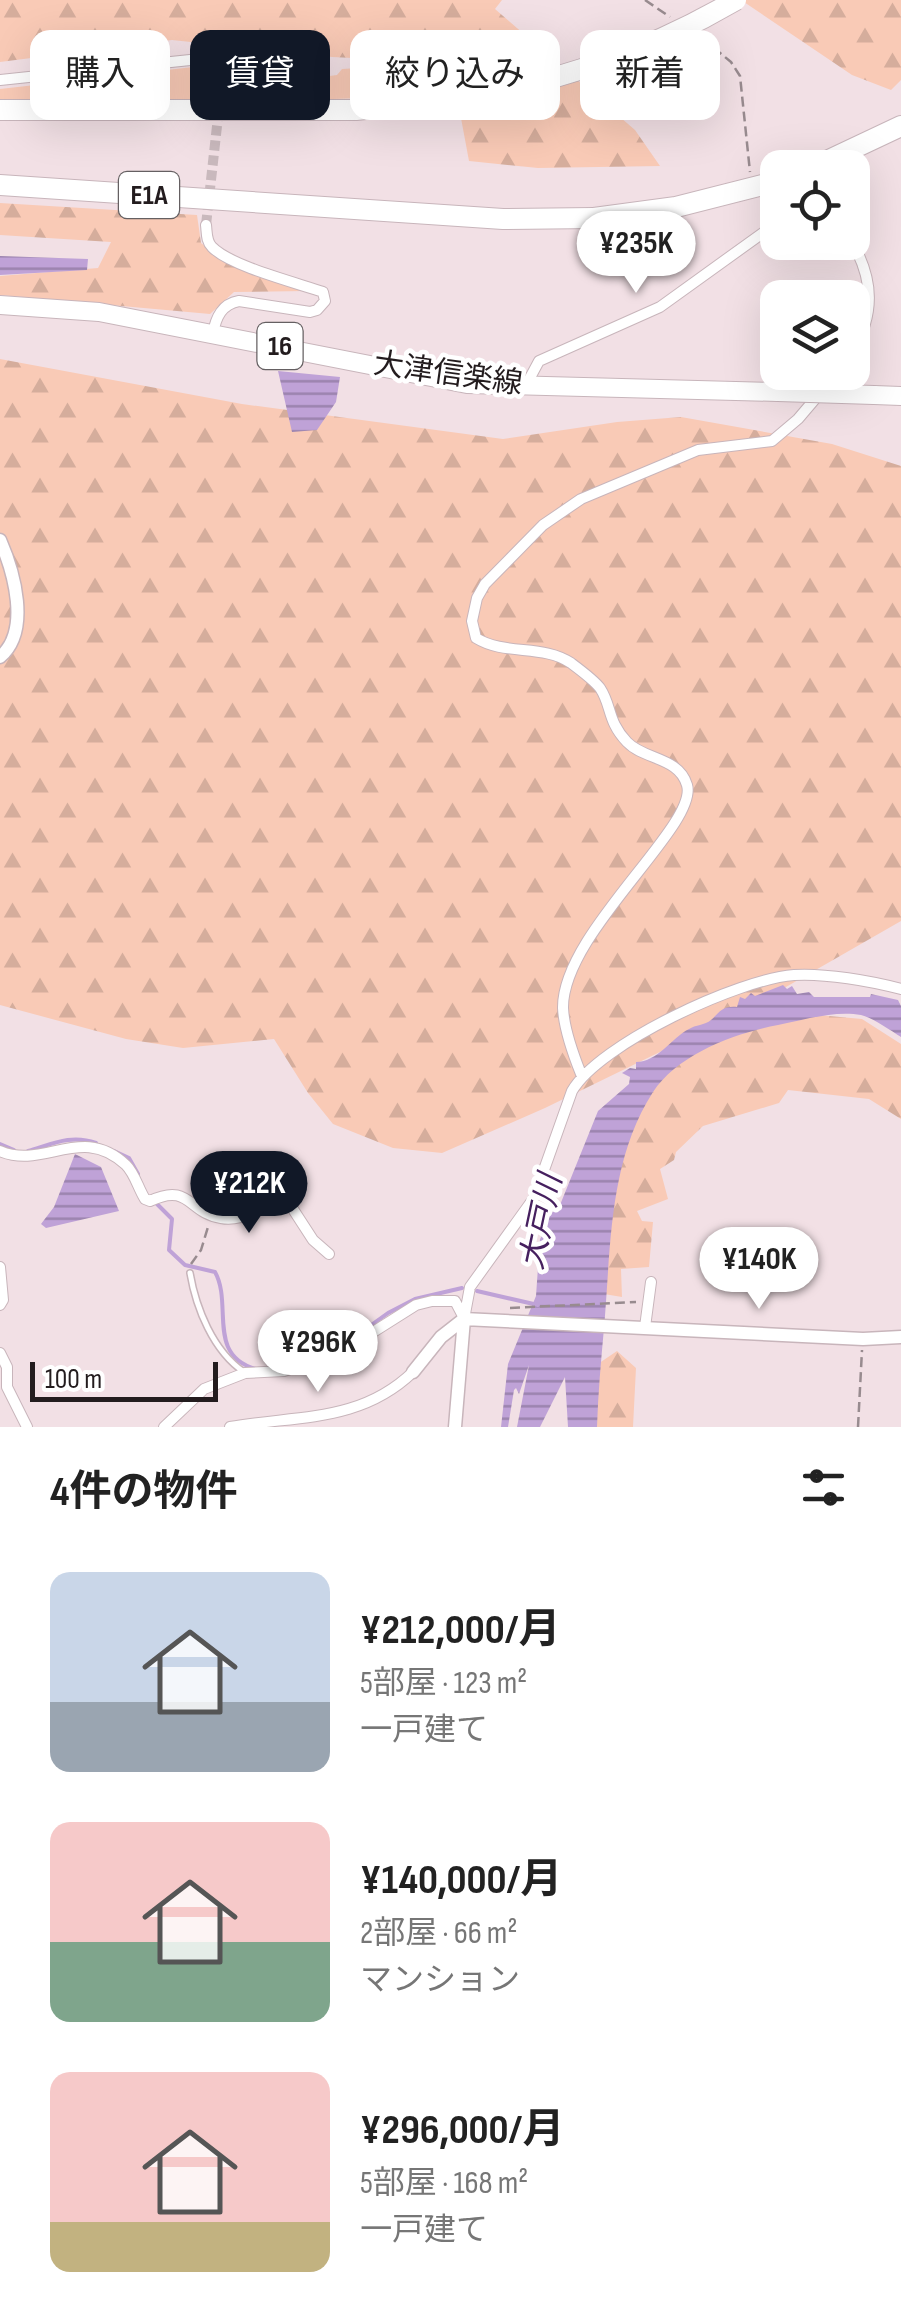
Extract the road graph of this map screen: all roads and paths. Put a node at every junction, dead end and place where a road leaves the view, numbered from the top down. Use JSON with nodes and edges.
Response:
{"nodes":[{"id":1,"x":645,"y":0,"type":"edge"},
{"id":2,"x":736,"y":0,"type":"edge"},
{"id":3,"x":682,"y":24,"type":"dead end"},
{"id":4,"x":720,"y":52,"type":"edge"},
{"id":5,"x":190,"y":60,"type":"edge"},
{"id":6,"x":0,"y":80,"type":"edge"},
{"id":7,"x":0,"y":110,"type":"edge"},
{"id":8,"x":901,"y":126,"type":"edge"},
{"id":9,"x":850,"y":150,"type":"edge"},
{"id":10,"x":755,"y":182,"type":"dead end"},
{"id":11,"x":0,"y":185,"type":"edge"},
{"id":12,"x":760,"y":186,"type":"edge"},
{"id":13,"x":206,"y":225,"type":"dead end"},
{"id":14,"x":760,"y":235,"type":"edge"},
{"id":15,"x":0,"y":305,"type":"edge"},
{"id":16,"x":213,"y":333,"type":"junction"},
{"id":17,"x":525,"y":387,"type":"junction"},
{"id":18,"x":823,"y":390,"type":"edge"},
{"id":19,"x":901,"y":396,"type":"edge"},
{"id":20,"x":0,"y":540,"type":"edge"},
{"id":21,"x":0,"y":657,"type":"edge"},
{"id":22,"x":901,"y":989,"type":"edge"},
{"id":23,"x":581,"y":1074,"type":"junction"},
{"id":24,"x":0,"y":1152,"type":"edge"},
{"id":25,"x":213,"y":1216,"type":"junction"},
{"id":26,"x":329,"y":1254,"type":"dead end"},
{"id":27,"x":191,"y":1263,"type":"dead end"},
{"id":28,"x":0,"y":1266,"type":"edge"},
{"id":29,"x":190,"y":1272,"type":"dead end"},
{"id":30,"x":651,"y":1282,"type":"dead end"},
{"id":31,"x":648,"y":1302,"type":"junction"},
{"id":32,"x":0,"y":1305,"type":"edge"},
{"id":33,"x":517,"y":1307,"type":"dead end"},
{"id":34,"x":464,"y":1319,"type":"junction"},
{"id":35,"x":645,"y":1327,"type":"junction"},
{"id":36,"x":901,"y":1337,"type":"edge"},
{"id":37,"x":863,"y":1338,"type":"junction"},
{"id":38,"x":0,"y":1353,"type":"edge"},
{"id":39,"x":413,"y":1372,"type":"joint"},
{"id":40,"x":245,"y":1373,"type":"junction"},
{"id":41,"x":4,"y":1385,"type":"edge"},
{"id":42,"x":27,"y":1427,"type":"edge"},
{"id":43,"x":164,"y":1427,"type":"edge"},
{"id":44,"x":230,"y":1427,"type":"edge"},
{"id":45,"x":455,"y":1427,"type":"edge"},
{"id":46,"x":858,"y":1427,"type":"edge"}],
"edges":[{"from":1,"to":3,"type":"path"},
{"from":2,"to":7,"type":"highway","bridge":true},
{"from":4,"to":10,"type":"path"},
{"from":5,"to":6,"type":"street"},
{"from":8,"to":9,"type":"highway"},
{"from":11,"to":12,"type":"highway","number":"E1A","bridge":true},
{"from":13,"to":16,"type":"street"},
{"from":14,"to":17,"type":"street"},
{"from":15,"to":16,"type":"main road","name":"大津信楽線","number":"16"},
{"from":16,"to":17,"type":"main road","name":"大津信楽線","number":"16"},
{"from":17,"to":19,"type":"main road","name":"大津信楽線","number":"16","bridge":true},
{"from":18,"to":23,"type":"street"},
{"from":20,"to":21,"type":"street"},
{"from":22,"to":23,"type":"street"},
{"from":23,"to":34,"type":"street"},
{"from":24,"to":25,"type":"street"},
{"from":25,"to":26,"type":"street"},
{"from":25,"to":27,"type":"path"},
{"from":28,"to":32,"type":"street"},
{"from":29,"to":40,"type":"lane"},
{"from":30,"to":31,"type":"street"},
{"from":31,"to":33,"type":"path"},
{"from":31,"to":35,"type":"street"},
{"from":34,"to":35,"type":"street"},
{"from":34,"to":39,"type":"street"},
{"from":34,"to":40,"type":"street"},
{"from":34,"to":45,"type":"street"},
{"from":35,"to":37,"type":"street"},
{"from":36,"to":37,"type":"street"},
{"from":37,"to":46,"type":"path"},
{"from":38,"to":41,"type":"street"},
{"from":39,"to":44,"type":"street"},
{"from":40,"to":43,"type":"street"},
{"from":41,"to":42,"type":"street"}]}
